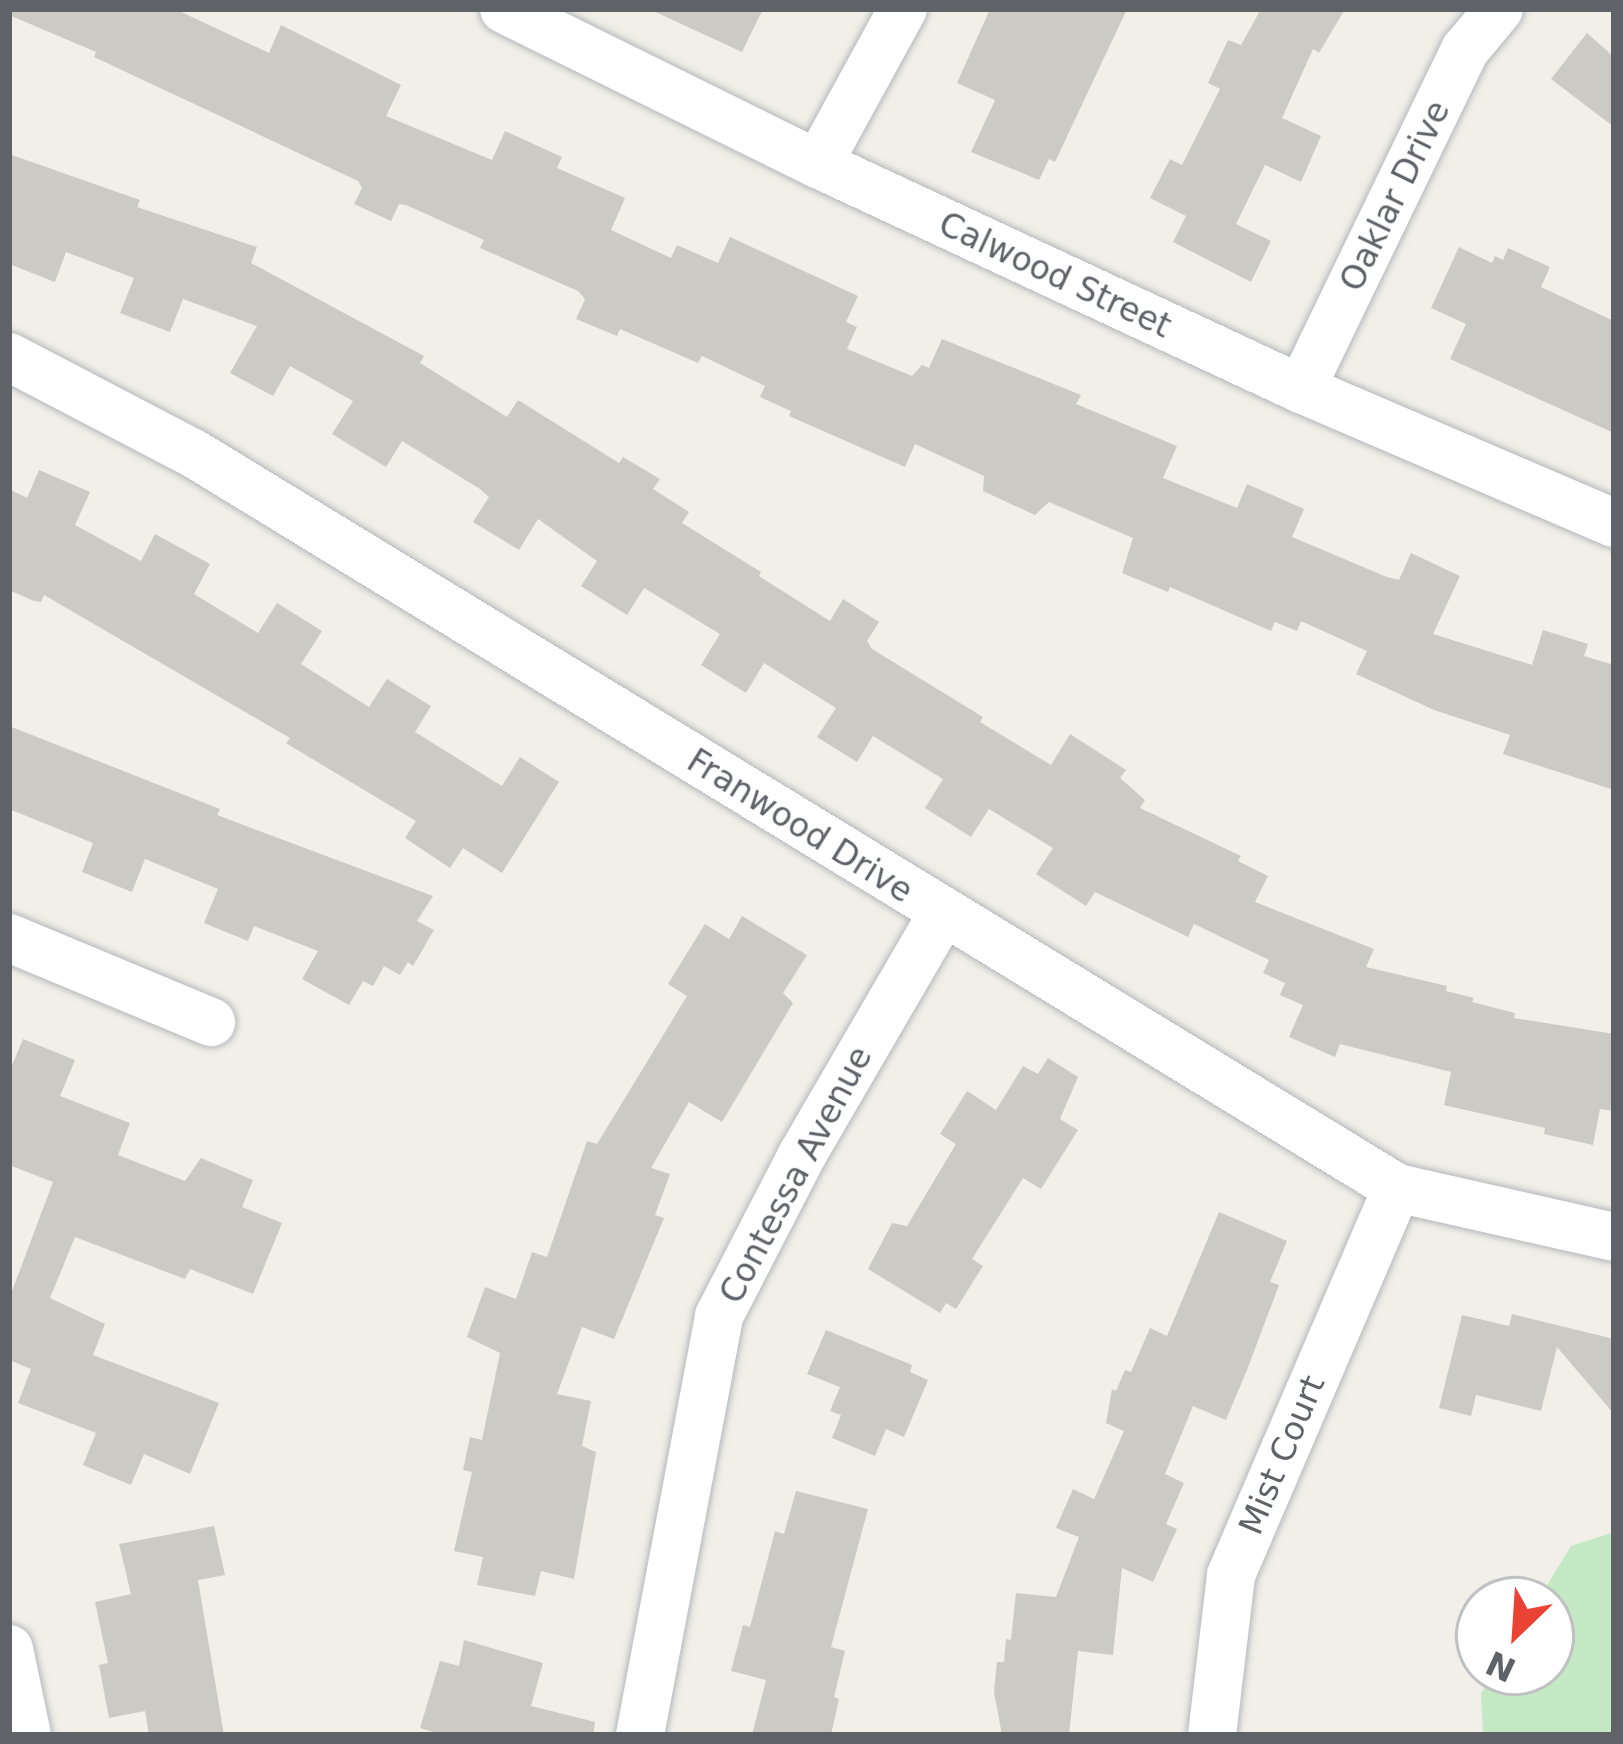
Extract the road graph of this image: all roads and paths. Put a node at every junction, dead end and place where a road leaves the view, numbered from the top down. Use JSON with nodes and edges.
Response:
{"nodes":[{"id":1,"x":504,"y":9,"type":"edge"},
{"id":2,"x":903,"y":9,"type":"edge"},
{"id":3,"x":1499,"y":9,"type":"edge"},
{"id":4,"x":818,"y":164,"type":"junction"},
{"id":5,"x":9,"y":357,"type":"edge"},
{"id":6,"x":1301,"y":389,"type":"junction"},
{"id":7,"x":1614,"y":523,"type":"edge"},
{"id":8,"x":942,"y":914,"type":"junction"},
{"id":9,"x":9,"y":938,"type":"edge"},
{"id":10,"x":211,"y":1022,"type":"dead end"},
{"id":11,"x":1397,"y":1187,"type":"junction"},
{"id":12,"x":1614,"y":1237,"type":"edge"},
{"id":13,"x":9,"y":1649,"type":"edge"},
{"id":14,"x":27,"y":1735,"type":"edge"},
{"id":15,"x":640,"y":1735,"type":"edge"},
{"id":16,"x":1213,"y":1735,"type":"edge"}],
"edges":[{"from":1,"to":4,"type":"street","name":"Calwood Street"},
{"from":2,"to":4,"type":"street"},
{"from":3,"to":6,"type":"street","name":"Oaklar Drive"},
{"from":4,"to":6,"type":"street","name":"Calwood Street"},
{"from":5,"to":8,"type":"street","name":"Franwood Drive"},
{"from":6,"to":7,"type":"street","name":"Calwood Street"},
{"from":8,"to":11,"type":"street","name":"Franwood Drive"},
{"from":8,"to":15,"type":"street","name":"Contessa Avenue"},
{"from":9,"to":10,"type":"street"},
{"from":11,"to":12,"type":"street","name":"Franwood Drive"},
{"from":11,"to":16,"type":"street","name":"Mist Court"},
{"from":13,"to":14,"type":"street"}]}
